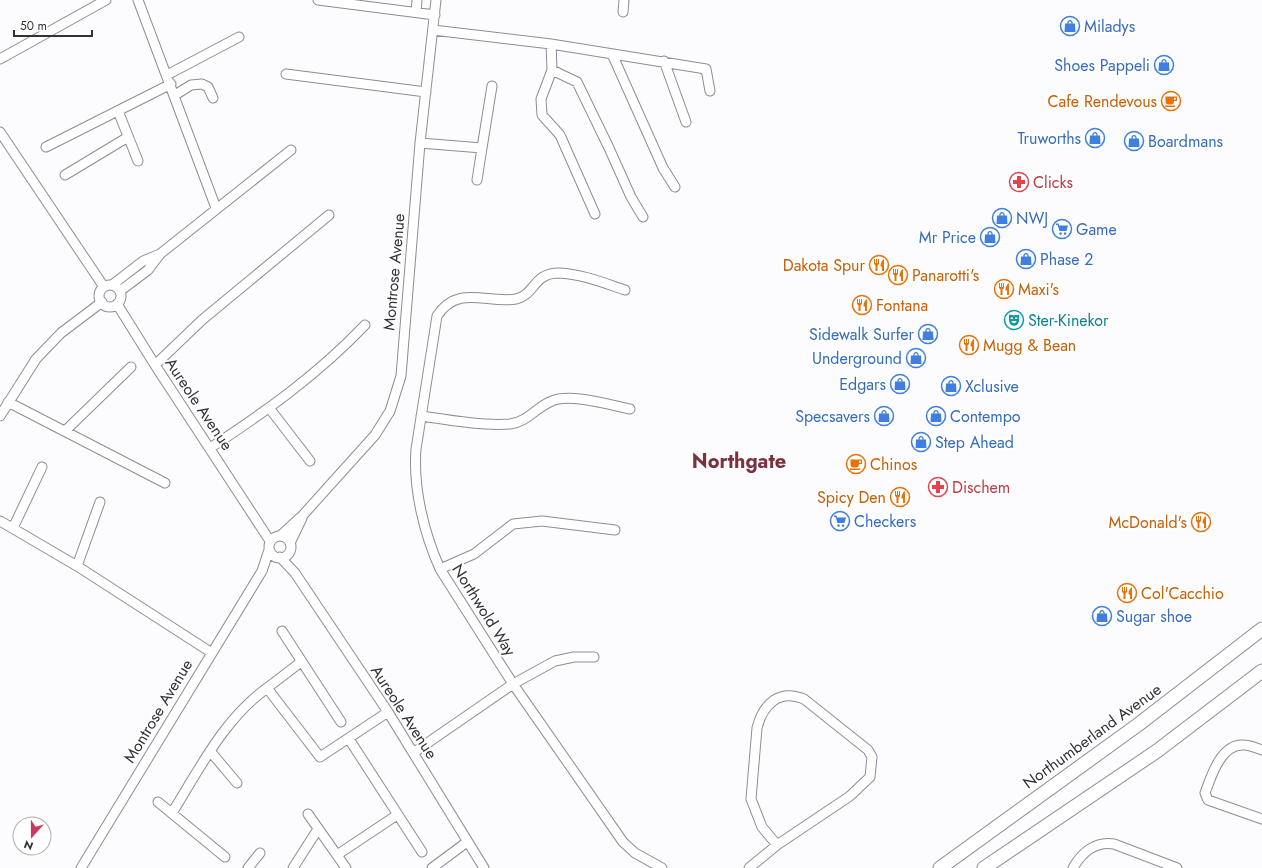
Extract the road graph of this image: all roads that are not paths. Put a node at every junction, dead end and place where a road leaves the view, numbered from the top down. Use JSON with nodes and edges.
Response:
{"nodes":[{"id":1,"x":106,"y":0,"type":"edge"},
{"id":2,"x":138,"y":0,"type":"edge"},
{"id":3,"x":318,"y":0,"type":"edge"},
{"id":4,"x":417,"y":0,"type":"edge"},
{"id":5,"x":436,"y":0,"type":"edge"},
{"id":6,"x":624,"y":0,"type":"edge"},
{"id":7,"x":416,"y":12,"type":"junction"},
{"id":8,"x":623,"y":12,"type":"dead end"},
{"id":9,"x":435,"y":15,"type":"junction"},
{"id":10,"x":433,"y":30,"type":"junction"},
{"id":11,"x":239,"y":37,"type":"dead end"},
{"id":12,"x":551,"y":44,"type":"junction"},
{"id":13,"x":612,"y":54,"type":"junction"},
{"id":14,"x":0,"y":59,"type":"edge"},
{"id":15,"x":664,"y":61,"type":"junction"},
{"id":16,"x":552,"y":70,"type":"junction"},
{"id":17,"x":286,"y":74,"type":"dead end"},
{"id":18,"x":167,"y":75,"type":"junction"},
{"id":19,"x":171,"y":84,"type":"junction"},
{"id":20,"x":492,"y":86,"type":"dead end"},
{"id":21,"x":710,"y":91,"type":"dead end"},
{"id":22,"x":426,"y":92,"type":"junction"},
{"id":23,"x":174,"y":95,"type":"junction"},
{"id":24,"x":213,"y":98,"type":"dead end"},
{"id":25,"x":118,"y":111,"type":"junction"},
{"id":26,"x":686,"y":122,"type":"dead end"},
{"id":27,"x":0,"y":132,"type":"edge"},
{"id":28,"x":128,"y":137,"type":"junction"},
{"id":29,"x":420,"y":143,"type":"junction"},
{"id":30,"x":46,"y":147,"type":"dead end"},
{"id":31,"x":482,"y":148,"type":"junction"},
{"id":32,"x":291,"y":150,"type":"dead end"},
{"id":33,"x":138,"y":161,"type":"dead end"},
{"id":34,"x":65,"y":175,"type":"dead end"},
{"id":35,"x":477,"y":180,"type":"dead end"},
{"id":36,"x":675,"y":187,"type":"dead end"},
{"id":37,"x":216,"y":208,"type":"junction"},
{"id":38,"x":595,"y":214,"type":"dead end"},
{"id":39,"x":329,"y":216,"type":"dead end"},
{"id":40,"x":642,"y":217,"type":"dead end"},
{"id":41,"x":160,"y":254,"type":"junction"},
{"id":42,"x":108,"y":286,"type":"junction"},
{"id":43,"x":625,"y":290,"type":"dead end"},
{"id":44,"x":120,"y":291,"type":"junction"},
{"id":45,"x":102,"y":302,"type":"junction"},
{"id":46,"x":117,"y":304,"type":"junction"},
{"id":47,"x":365,"y":325,"type":"dead end"},
{"id":48,"x":155,"y":365,"type":"junction"},
{"id":49,"x":131,"y":367,"type":"dead end"},
{"id":50,"x":8,"y":402,"type":"junction"},
{"id":51,"x":270,"y":409,"type":"junction"},
{"id":52,"x":630,"y":409,"type":"dead end"},
{"id":53,"x":0,"y":416,"type":"edge"},
{"id":54,"x":421,"y":416,"type":"junction"},
{"id":55,"x":65,"y":431,"type":"junction"},
{"id":56,"x":210,"y":448,"type":"junction"},
{"id":57,"x":310,"y":461,"type":"dead end"},
{"id":58,"x":42,"y":467,"type":"dead end"},
{"id":59,"x":165,"y":483,"type":"dead end"},
{"id":60,"x":100,"y":502,"type":"dead end"},
{"id":61,"x":303,"y":515,"type":"junction"},
{"id":62,"x":0,"y":521,"type":"edge"},
{"id":63,"x":13,"y":528,"type":"junction"},
{"id":64,"x":615,"y":530,"type":"dead end"},
{"id":65,"x":274,"y":541,"type":"junction"},
{"id":66,"x":290,"y":543,"type":"junction"},
{"id":67,"x":281,"y":556,"type":"junction"},
{"id":68,"x":77,"y":566,"type":"junction"},
{"id":69,"x":440,"y":569,"type":"junction"},
{"id":70,"x":262,"y":571,"type":"junction"},
{"id":71,"x":1262,"y":629,"type":"edge"},
{"id":72,"x":282,"y":631,"type":"dead end"},
{"id":73,"x":212,"y":653,"type":"junction"},
{"id":74,"x":594,"y":657,"type":"dead end"},
{"id":75,"x":301,"y":662,"type":"junction"},
{"id":76,"x":1262,"y":671,"type":"edge"},
{"id":77,"x":513,"y":684,"type":"junction"},
{"id":78,"x":267,"y":688,"type":"junction"},
{"id":79,"x":388,"y":712,"type":"junction"},
{"id":80,"x":341,"y":722,"type":"dead end"},
{"id":81,"x":349,"y":739,"type":"junction"},
{"id":82,"x":1262,"y":750,"type":"edge"},
{"id":83,"x":210,"y":751,"type":"junction"},
{"id":84,"x":413,"y":754,"type":"junction"},
{"id":85,"x":237,"y":783,"type":"dead end"},
{"id":86,"x":158,"y":802,"type":"dead end"},
{"id":87,"x":172,"y":813,"type":"junction"},
{"id":88,"x":308,"y":814,"type":"dead end"},
{"id":89,"x":397,"y":815,"type":"junction"},
{"id":90,"x":1262,"y":819,"type":"edge"},
{"id":91,"x":318,"y":829,"type":"junction"},
{"id":92,"x":467,"y":842,"type":"junction"},
{"id":93,"x":777,"y":845,"type":"junction"},
{"id":94,"x":422,"y":852,"type":"dead end"},
{"id":95,"x":260,"y":853,"type":"dead end"},
{"id":96,"x":337,"y":856,"type":"junction"},
{"id":97,"x":225,"y":857,"type":"dead end"},
{"id":98,"x":480,"y":866,"type":"edge"},
{"id":99,"x":81,"y":868,"type":"edge"},
{"id":100,"x":248,"y":868,"type":"edge"},
{"id":101,"x":293,"y":868,"type":"edge"},
{"id":102,"x":346,"y":868,"type":"edge"},
{"id":103,"x":432,"y":868,"type":"edge"},
{"id":104,"x":662,"y":868,"type":"edge"},
{"id":105,"x":749,"y":868,"type":"edge"},
{"id":106,"x":940,"y":868,"type":"edge"},
{"id":107,"x":984,"y":868,"type":"edge"},
{"id":108,"x":1073,"y":868,"type":"edge"},
{"id":109,"x":1177,"y":868,"type":"edge"}],
"edges":[{"from":1,"to":14,"type":"street"},
{"from":2,"to":18,"type":"street"},
{"from":3,"to":7,"type":"street"},
{"from":4,"to":7,"type":"street"},
{"from":5,"to":9,"type":"street","name":"Montrose Avenue"},
{"from":6,"to":8,"type":"street"},
{"from":7,"to":9,"type":"street"},
{"from":9,"to":10,"type":"street","name":"Montrose Avenue"},
{"from":10,"to":12,"type":"street"},
{"from":10,"to":22,"type":"street","name":"Montrose Avenue"},
{"from":11,"to":18,"type":"street"},
{"from":12,"to":13,"type":"street"},
{"from":12,"to":16,"type":"street"},
{"from":13,"to":15,"type":"street"},
{"from":13,"to":36,"type":"street"},
{"from":15,"to":21,"type":"street"},
{"from":15,"to":26,"type":"street"},
{"from":16,"to":38,"type":"street"},
{"from":16,"to":40,"type":"street"},
{"from":17,"to":22,"type":"street"},
{"from":18,"to":19,"type":"street"},
{"from":19,"to":23,"type":"street"},
{"from":19,"to":25,"type":"street"},
{"from":20,"to":31,"type":"street"},
{"from":22,"to":29,"type":"street","name":"Montrose Avenue"},
{"from":23,"to":24,"type":"street"},
{"from":23,"to":37,"type":"street"},
{"from":25,"to":28,"type":"street"},
{"from":25,"to":30,"type":"street"},
{"from":27,"to":42,"type":"street"},
{"from":28,"to":33,"type":"street"},
{"from":28,"to":34,"type":"street"},
{"from":29,"to":31,"type":"street"},
{"from":29,"to":61,"type":"street","name":"Montrose Avenue"},
{"from":31,"to":35,"type":"street"},
{"from":32,"to":37,"type":"street"},
{"from":37,"to":41,"type":"street"},
{"from":39,"to":48,"type":"street"},
{"from":41,"to":42,"type":"street"},
{"from":41,"to":44,"type":"street"},
{"from":42,"to":44,"type":"street"},
{"from":42,"to":45,"type":"street"},
{"from":43,"to":54,"type":"street","name":"Northwold Way"},
{"from":44,"to":46,"type":"street"},
{"from":45,"to":46,"type":"street"},
{"from":45,"to":50,"type":"street"},
{"from":46,"to":48,"type":"street","name":"Aureole Avenue"},
{"from":47,"to":51,"type":"street"},
{"from":48,"to":56,"type":"street","name":"Aureole Avenue"},
{"from":49,"to":55,"type":"street"},
{"from":50,"to":53,"type":"street"},
{"from":50,"to":55,"type":"street"},
{"from":51,"to":56,"type":"street"},
{"from":51,"to":57,"type":"street"},
{"from":52,"to":54,"type":"street"},
{"from":54,"to":69,"type":"street","name":"Northwold Way"},
{"from":55,"to":59,"type":"street"},
{"from":56,"to":65,"type":"street","name":"Aureole Avenue"},
{"from":58,"to":63,"type":"street"},
{"from":60,"to":68,"type":"street"},
{"from":61,"to":65,"type":"street","name":"Montrose Avenue"},
{"from":61,"to":66,"type":"street","name":"Montrose Avenue"},
{"from":62,"to":63,"type":"street"},
{"from":63,"to":68,"type":"street"},
{"from":64,"to":69,"type":"street"},
{"from":65,"to":66,"type":"street"},
{"from":65,"to":67,"type":"street"},
{"from":65,"to":70,"type":"street","name":"Montrose Avenue"},
{"from":66,"to":67,"type":"street","name":"Montrose Avenue"},
{"from":67,"to":70,"type":"street","name":"Montrose Avenue"},
{"from":67,"to":79,"type":"street","name":"Aureole Avenue"},
{"from":68,"to":73,"type":"street"},
{"from":69,"to":77,"type":"street","name":"Northwold Way"},
{"from":70,"to":73,"type":"street","name":"Montrose Avenue"},
{"from":71,"to":106,"type":"main road","name":"Northumberland Avenue"},
{"from":72,"to":75,"type":"street"},
{"from":73,"to":99,"type":"street","name":"Montrose Avenue"},
{"from":74,"to":77,"type":"street"},
{"from":75,"to":78,"type":"street"},
{"from":75,"to":80,"type":"street"},
{"from":76,"to":107,"type":"main road"},
{"from":77,"to":84,"type":"street"},
{"from":77,"to":104,"type":"street","name":"Northwold Way"},
{"from":78,"to":81,"type":"street"},
{"from":78,"to":83,"type":"street"},
{"from":79,"to":81,"type":"street"},
{"from":79,"to":84,"type":"street","name":"Aureole Avenue"},
{"from":81,"to":89,"type":"street"},
{"from":82,"to":90,"type":"street"},
{"from":83,"to":85,"type":"street"},
{"from":83,"to":87,"type":"street"},
{"from":84,"to":92,"type":"street","name":"Aureole Avenue"},
{"from":86,"to":87,"type":"street"},
{"from":87,"to":97,"type":"street"},
{"from":88,"to":91,"type":"street"},
{"from":89,"to":94,"type":"street"},
{"from":89,"to":96,"type":"street"},
{"from":91,"to":96,"type":"street"},
{"from":91,"to":101,"type":"street"},
{"from":92,"to":98,"type":"street","name":"Aureole Avenue"},
{"from":92,"to":103,"type":"street"},
{"from":93,"to":93,"type":"street"},
{"from":93,"to":105,"type":"street"},
{"from":95,"to":100,"type":"street"},
{"from":96,"to":102,"type":"street"},
{"from":108,"to":109,"type":"street"}]}
